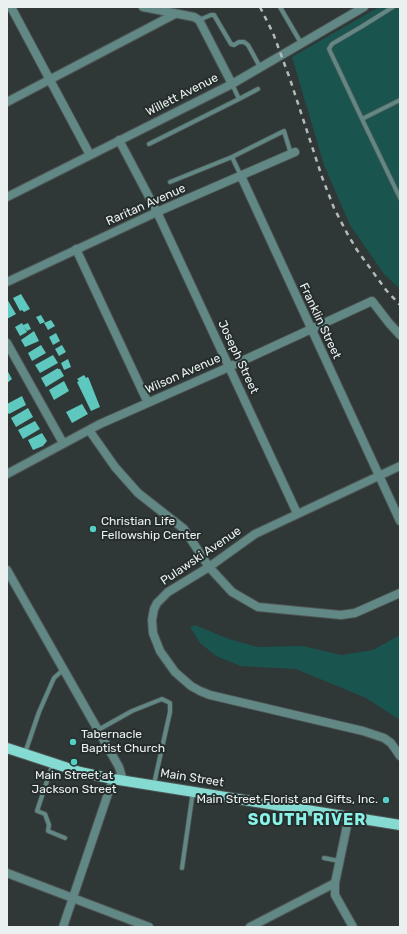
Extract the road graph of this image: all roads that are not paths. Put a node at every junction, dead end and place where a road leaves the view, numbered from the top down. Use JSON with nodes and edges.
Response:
{"nodes":[{"id":1,"x":11,"y":7,"type":"edge"},
{"id":2,"x":143,"y":7,"type":"edge"},
{"id":3,"x":280,"y":7,"type":"edge"},
{"id":4,"x":364,"y":7,"type":"edge"},
{"id":5,"x":393,"y":7,"type":"edge"},
{"id":6,"x":175,"y":14,"type":"junction"},
{"id":7,"x":199,"y":20,"type":"junction"},
{"id":8,"x":302,"y":43,"type":"junction"},
{"id":9,"x":260,"y":67,"type":"junction"},
{"id":10,"x":50,"y":80,"type":"junction"},
{"id":11,"x":232,"y":84,"type":"junction"},
{"id":12,"x":258,"y":89,"type":"dead end"},
{"id":13,"x":239,"y":99,"type":"junction"},
{"id":14,"x":400,"y":100,"type":"edge"},
{"id":15,"x":7,"y":102,"type":"edge"},
{"id":16,"x":362,"y":119,"type":"junction"},
{"id":17,"x":119,"y":140,"type":"junction"},
{"id":18,"x":149,"y":144,"type":"dead end"},
{"id":19,"x":293,"y":153,"type":"joint"},
{"id":20,"x":90,"y":155,"type":"junction"},
{"id":21,"x":232,"y":156,"type":"junction"},
{"id":22,"x":241,"y":176,"type":"junction"},
{"id":23,"x":170,"y":182,"type":"dead end"},
{"id":24,"x":7,"y":197,"type":"edge"},
{"id":25,"x":400,"y":198,"type":"edge"},
{"id":26,"x":157,"y":212,"type":"junction"},
{"id":27,"x":76,"y":250,"type":"junction"},
{"id":28,"x":7,"y":282,"type":"edge"},
{"id":29,"x":311,"y":330,"type":"junction"},
{"id":30,"x":400,"y":335,"type":"edge"},
{"id":31,"x":7,"y":343,"type":"edge"},
{"id":32,"x":229,"y":367,"type":"junction"},
{"id":33,"x":148,"y":403,"type":"junction"},
{"id":34,"x":89,"y":430,"type":"junction"},
{"id":35,"x":63,"y":443,"type":"junction"},
{"id":36,"x":400,"y":466,"type":"edge"},
{"id":37,"x":7,"y":474,"type":"edge"},
{"id":38,"x":379,"y":476,"type":"junction"},
{"id":39,"x":297,"y":514,"type":"junction"},
{"id":40,"x":400,"y":521,"type":"edge"},
{"id":41,"x":208,"y":567,"type":"junction"},
{"id":42,"x":7,"y":570,"type":"edge"},
{"id":43,"x":400,"y":593,"type":"edge"},
{"id":44,"x":64,"y":669,"type":"junction"},
{"id":45,"x":98,"y":730,"type":"junction"},
{"id":46,"x":7,"y":748,"type":"edge"},
{"id":47,"x":25,"y":754,"type":"junction"},
{"id":48,"x":400,"y":756,"type":"edge"},
{"id":49,"x":53,"y":763,"type":"junction"},
{"id":50,"x":118,"y":779,"type":"junction"},
{"id":51,"x":154,"y":785,"type":"junction"},
{"id":52,"x":193,"y":791,"type":"junction"},
{"id":53,"x":349,"y":816,"type":"junction"},
{"id":54,"x":400,"y":825,"type":"edge"},
{"id":55,"x":65,"y":838,"type":"dead end"},
{"id":56,"x":324,"y":858,"type":"dead end"},
{"id":57,"x":340,"y":861,"type":"junction"},
{"id":58,"x":182,"y":868,"type":"dead end"},
{"id":59,"x":7,"y":873,"type":"edge"},
{"id":60,"x":335,"y":883,"type":"junction"},
{"id":61,"x":72,"y":898,"type":"junction"},
{"id":62,"x":260,"y":925,"type":"edge"},
{"id":63,"x":63,"y":927,"type":"edge"},
{"id":64,"x":149,"y":927,"type":"edge"},
{"id":65,"x":250,"y":927,"type":"edge"},
{"id":66,"x":353,"y":927,"type":"edge"}],
"edges":[{"from":1,"to":10,"type":"street"},
{"from":2,"to":6,"type":"street"},
{"from":3,"to":8,"type":"lane"},
{"from":4,"to":8,"type":"street","name":"Willett Avenue"},
{"from":5,"to":16,"type":"lane"},
{"from":6,"to":7,"type":"street"},
{"from":6,"to":10,"type":"street"},
{"from":7,"to":9,"type":"lane"},
{"from":7,"to":11,"type":"street"},
{"from":8,"to":9,"type":"street","name":"Willett Avenue"},
{"from":9,"to":11,"type":"street","name":"Willett Avenue"},
{"from":10,"to":15,"type":"street"},
{"from":10,"to":20,"type":"street"},
{"from":11,"to":13,"type":"lane"},
{"from":11,"to":17,"type":"street","name":"Willett Avenue"},
{"from":12,"to":13,"type":"lane"},
{"from":13,"to":18,"type":"lane"},
{"from":14,"to":16,"type":"lane"},
{"from":16,"to":25,"type":"lane"},
{"from":17,"to":20,"type":"street","name":"Willett Avenue"},
{"from":17,"to":26,"type":"street","name":"Joseph Street"},
{"from":19,"to":21,"type":"lane"},
{"from":19,"to":22,"type":"street","name":"Raritan Avenue"},
{"from":20,"to":24,"type":"street","name":"Willett Avenue"},
{"from":21,"to":22,"type":"lane"},
{"from":21,"to":23,"type":"lane"},
{"from":22,"to":26,"type":"street","name":"Raritan Avenue"},
{"from":22,"to":29,"type":"street","name":"Franklin Street"},
{"from":26,"to":27,"type":"street","name":"Raritan Avenue"},
{"from":26,"to":32,"type":"street","name":"Joseph Street"},
{"from":27,"to":28,"type":"street","name":"Raritan Avenue"},
{"from":27,"to":33,"type":"street"},
{"from":29,"to":30,"type":"street","name":"Wilson Avenue"},
{"from":29,"to":32,"type":"street","name":"Wilson Avenue"},
{"from":29,"to":38,"type":"street","name":"Franklin Street"},
{"from":31,"to":35,"type":"street"},
{"from":32,"to":33,"type":"street","name":"Wilson Avenue"},
{"from":32,"to":39,"type":"street","name":"Joseph Street"},
{"from":33,"to":34,"type":"street","name":"Wilson Avenue"},
{"from":34,"to":35,"type":"street","name":"Wilson Avenue"},
{"from":34,"to":41,"type":"street"},
{"from":35,"to":37,"type":"street","name":"Wilson Avenue"},
{"from":36,"to":38,"type":"street","name":"Pulawski Avenue"},
{"from":38,"to":39,"type":"street","name":"Pulawski Avenue"},
{"from":38,"to":40,"type":"street","name":"Franklin Street"},
{"from":39,"to":41,"type":"street","name":"Pulawski Avenue"},
{"from":41,"to":43,"type":"street"},
{"from":41,"to":48,"type":"street","name":"Pulawski Avenue"},
{"from":42,"to":44,"type":"street"},
{"from":44,"to":45,"type":"street"},
{"from":44,"to":47,"type":"lane"},
{"from":45,"to":50,"type":"street"},
{"from":45,"to":51,"type":"lane"},
{"from":46,"to":47,"type":"main road","name":"Main Street"},
{"from":47,"to":49,"type":"main road","name":"Main Street"},
{"from":49,"to":50,"type":"main road","name":"Main Street"},
{"from":49,"to":55,"type":"lane"},
{"from":50,"to":51,"type":"main road","name":"Main Street"},
{"from":50,"to":61,"type":"street"},
{"from":51,"to":52,"type":"main road","name":"Main Street"},
{"from":52,"to":53,"type":"main road","name":"Main Street"},
{"from":52,"to":58,"type":"lane"},
{"from":53,"to":54,"type":"main road","name":"Main Street"},
{"from":53,"to":57,"type":"street"},
{"from":56,"to":57,"type":"lane"},
{"from":57,"to":60,"type":"street"},
{"from":59,"to":61,"type":"street"},
{"from":60,"to":62,"type":"street"},
{"from":60,"to":66,"type":"street"},
{"from":61,"to":63,"type":"street"},
{"from":61,"to":64,"type":"street"},
{"from":62,"to":65,"type":"street"}]}
